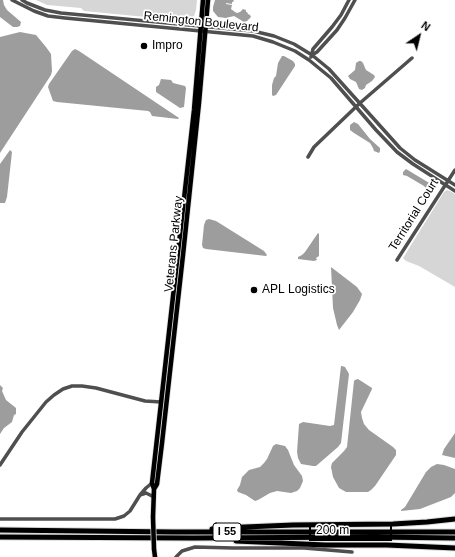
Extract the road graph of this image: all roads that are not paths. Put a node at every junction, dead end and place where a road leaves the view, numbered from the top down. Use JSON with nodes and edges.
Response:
{"nodes":[{"id":1,"x":12,"y":0,"type":"edge"},
{"id":2,"x":22,"y":0,"type":"edge"},
{"id":3,"x":203,"y":0,"type":"edge"},
{"id":4,"x":208,"y":0,"type":"edge"},
{"id":5,"x":349,"y":0,"type":"edge"},
{"id":6,"x":355,"y":0,"type":"edge"},
{"id":7,"x":203,"y":29,"type":"junction"},
{"id":8,"x":312,"y":55,"type":"junction"},
{"id":9,"x":412,"y":58,"type":"dead end"},
{"id":10,"x":309,"y":60,"type":"junction"},
{"id":11,"x":360,"y":103,"type":"junction"},
{"id":12,"x":356,"y":107,"type":"junction"},
{"id":13,"x":308,"y":157,"type":"dead end"},
{"id":14,"x":455,"y":170,"type":"edge"},
{"id":15,"x":448,"y":180,"type":"junction"},
{"id":16,"x":445,"y":184,"type":"junction"},
{"id":17,"x":455,"y":185,"type":"edge"},
{"id":18,"x":455,"y":191,"type":"edge"},
{"id":19,"x":397,"y":260,"type":"dead end"},
{"id":20,"x":161,"y":402,"type":"junction"},
{"id":21,"x":0,"y":465,"type":"edge"},
{"id":22,"x":152,"y":483,"type":"junction"},
{"id":23,"x":154,"y":489,"type":"junction"},
{"id":24,"x":140,"y":495,"type":"junction"},
{"id":25,"x":154,"y":497,"type":"junction"},
{"id":26,"x":0,"y":519,"type":"edge"},
{"id":27,"x":455,"y":520,"type":"edge"},
{"id":28,"x":0,"y":530,"type":"edge"},
{"id":29,"x":193,"y":532,"type":"junction"},
{"id":30,"x":455,"y":532,"type":"edge"},
{"id":31,"x":0,"y":537,"type":"edge"},
{"id":32,"x":193,"y":538,"type":"junction"},
{"id":33,"x":455,"y":538,"type":"edge"},
{"id":34,"x":455,"y":548,"type":"edge"},
{"id":35,"x":352,"y":552,"type":"dead end"},
{"id":36,"x":155,"y":557,"type":"edge"},
{"id":37,"x":176,"y":557,"type":"edge"}],
"edges":[{"from":1,"to":7,"type":"street","name":"Remington Boulevard"},
{"from":2,"to":7,"type":"street","name":"Remington Boulevard"},
{"from":3,"to":7,"type":"main road","name":"Veterans Parkway"},
{"from":4,"to":7,"type":"main road","name":"Veterans Parkway"},
{"from":5,"to":8,"type":"street"},
{"from":6,"to":8,"type":"street"},
{"from":7,"to":8,"type":"street","name":"Remington Boulevard"},
{"from":7,"to":10,"type":"street","name":"Remington Boulevard"},
{"from":7,"to":20,"type":"main road","name":"Veterans Parkway"},
{"from":7,"to":23,"type":"main road","name":"Veterans Parkway"},
{"from":8,"to":10,"type":"street"},
{"from":8,"to":11,"type":"street","name":"Remington Boulevard"},
{"from":9,"to":11,"type":"street"},
{"from":10,"to":12,"type":"street","name":"Remington Boulevard"},
{"from":11,"to":12,"type":"street"},
{"from":11,"to":15,"type":"street","name":"Remington Boulevard"},
{"from":12,"to":13,"type":"street"},
{"from":12,"to":16,"type":"street","name":"Remington Boulevard"},
{"from":14,"to":15,"type":"street","name":"Territorial Court"},
{"from":15,"to":16,"type":"street","name":"Territorial Court"},
{"from":15,"to":17,"type":"street","name":"Remington Boulevard"},
{"from":16,"to":18,"type":"street","name":"Remington Boulevard"},
{"from":16,"to":19,"type":"street","name":"Territorial Court"},
{"from":20,"to":21,"type":"street"},
{"from":20,"to":22,"type":"main road","name":"Veterans Parkway"},
{"from":22,"to":23,"type":"main road","name":"Veterans Parkway"},
{"from":22,"to":24,"type":"street"},
{"from":23,"to":25,"type":"main road","name":"Veterans Parkway"},
{"from":24,"to":25,"type":"street"},
{"from":24,"to":26,"type":"street"},
{"from":25,"to":36,"type":"main road","name":"Veterans Parkway","bridge":true},
{"from":27,"to":29,"type":"highway"},
{"from":28,"to":29,"type":"highway","number":"I 55"},
{"from":29,"to":30,"type":"highway","number":"I 55"},
{"from":31,"to":32,"type":"highway","number":"I 55"},
{"from":32,"to":33,"type":"highway","number":"I 55"},
{"from":32,"to":34,"type":"highway"},
{"from":35,"to":37,"type":"street"}]}
